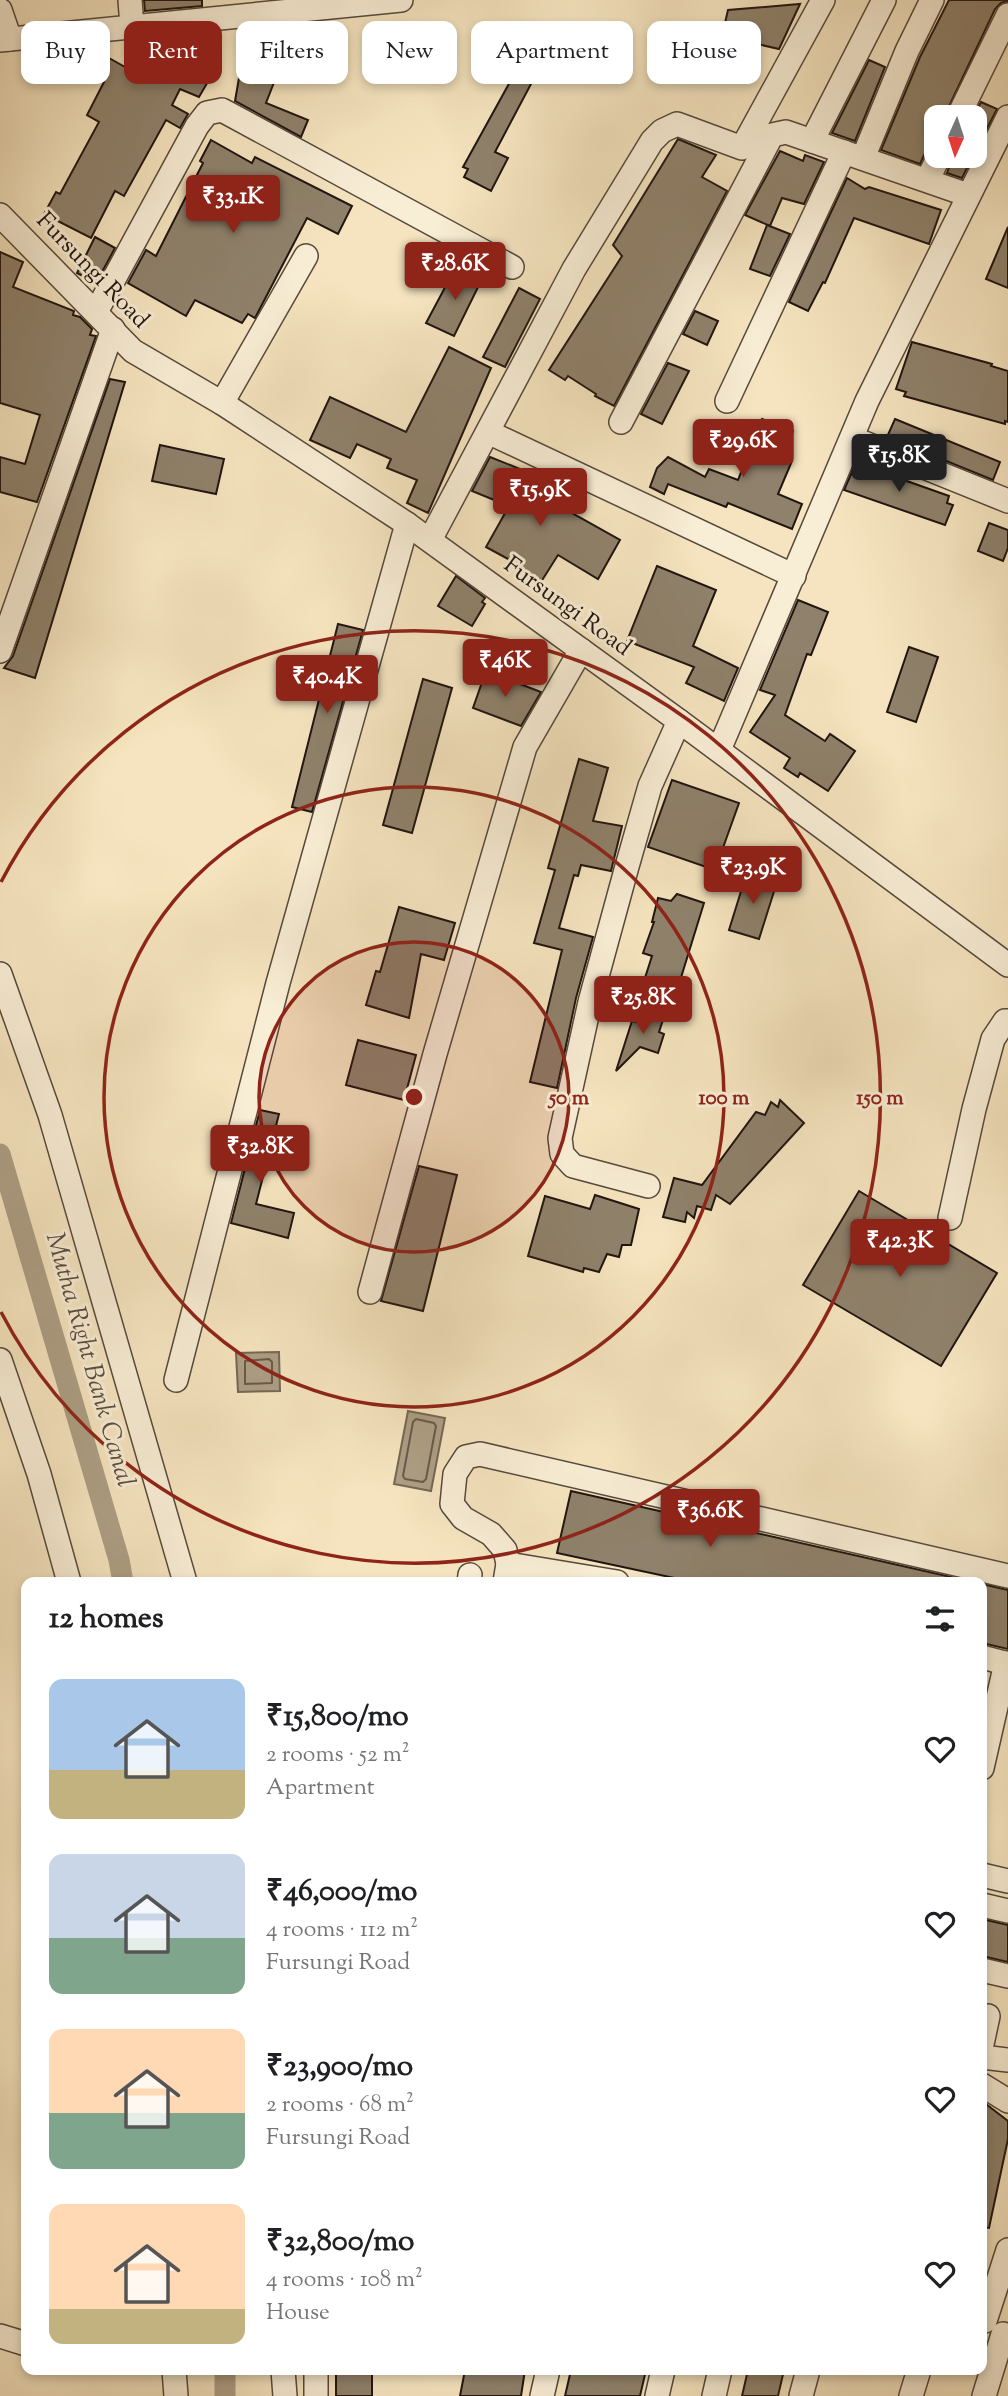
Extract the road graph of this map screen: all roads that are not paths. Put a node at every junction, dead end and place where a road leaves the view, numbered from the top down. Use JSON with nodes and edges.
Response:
{"nodes":[{"id":1,"x":130,"y":0,"type":"edge"},
{"id":2,"x":401,"y":0,"type":"edge"},
{"id":3,"x":823,"y":0,"type":"edge"},
{"id":4,"x":884,"y":0,"type":"edge"},
{"id":5,"x":932,"y":0,"type":"edge"},
{"id":6,"x":263,"y":7,"type":"edge"},
{"id":7,"x":0,"y":10,"type":"edge"},
{"id":8,"x":1008,"y":15,"type":"edge"},
{"id":9,"x":132,"y":21,"type":"edge"},
{"id":10,"x":166,"y":21,"type":"edge"},
{"id":11,"x":124,"y":27,"type":"edge"},
{"id":12,"x":5,"y":39,"type":"edge"},
{"id":13,"x":964,"y":105,"type":"edge"},
{"id":14,"x":1008,"y":117,"type":"edge"},
{"id":15,"x":812,"y":141,"type":"junction"},
{"id":16,"x":854,"y":155,"type":"junction"},
{"id":17,"x":933,"y":168,"type":"edge"},
{"id":18,"x":928,"y":179,"type":"junction"},
{"id":19,"x":968,"y":195,"type":"junction"},
{"id":20,"x":0,"y":215,"type":"edge"},
{"id":21,"x":306,"y":256,"type":"dead end"},
{"id":22,"x":512,"y":267,"type":"dead end"},
{"id":23,"x":96,"y":312,"type":"junction"},
{"id":24,"x":113,"y":329,"type":"junction"},
{"id":25,"x":727,"y":401,"type":"dead end"},
{"id":26,"x":222,"y":403,"type":"junction"},
{"id":27,"x":621,"y":422,"type":"dead end"},
{"id":28,"x":488,"y":432,"type":"junction"},
{"id":29,"x":852,"y":438,"type":"junction"},
{"id":30,"x":1008,"y":501,"type":"edge"},
{"id":31,"x":407,"y":524,"type":"junction"},
{"id":32,"x":430,"y":540,"type":"junction"},
{"id":33,"x":794,"y":576,"type":"junction"},
{"id":34,"x":581,"y":650,"type":"junction"},
{"id":35,"x":0,"y":652,"type":"edge"},
{"id":36,"x":679,"y":721,"type":"junction"},
{"id":37,"x":719,"y":750,"type":"junction"},
{"id":38,"x":1008,"y":965,"type":"edge"},
{"id":39,"x":0,"y":974,"type":"edge"},
{"id":40,"x":1008,"y":1021,"type":"edge"},
{"id":41,"x":648,"y":1186,"type":"dead end"},
{"id":42,"x":950,"y":1218,"type":"dead end"},
{"id":43,"x":370,"y":1292,"type":"dead end"},
{"id":44,"x":0,"y":1360,"type":"edge"},
{"id":45,"x":176,"y":1380,"type":"dead end"},
{"id":46,"x":507,"y":1573,"type":"edge"},
{"id":47,"x":1008,"y":1576,"type":"edge"},
{"id":48,"x":68,"y":1577,"type":"edge"},
{"id":49,"x":183,"y":1577,"type":"edge"},
{"id":50,"x":556,"y":1577,"type":"edge"},
{"id":51,"x":987,"y":1658,"type":"edge"},
{"id":52,"x":1007,"y":1664,"type":"edge"},
{"id":53,"x":987,"y":1747,"type":"edge"},
{"id":54,"x":987,"y":1876,"type":"edge"},
{"id":55,"x":1008,"y":1881,"type":"edge"},
{"id":56,"x":987,"y":1906,"type":"edge"},
{"id":57,"x":1008,"y":1911,"type":"edge"},
{"id":58,"x":987,"y":1970,"type":"edge"},
{"id":59,"x":1008,"y":1976,"type":"edge"},
{"id":60,"x":987,"y":2058,"type":"edge"},
{"id":61,"x":1008,"y":2060,"type":"edge"},
{"id":62,"x":987,"y":2088,"type":"edge"},
{"id":63,"x":1008,"y":2101,"type":"edge"},
{"id":64,"x":1008,"y":2250,"type":"edge"},
{"id":65,"x":1008,"y":2309,"type":"edge"},
{"id":66,"x":990,"y":2326,"type":"edge"},
{"id":67,"x":0,"y":2336,"type":"edge"},
{"id":68,"x":21,"y":2342,"type":"edge"},
{"id":69,"x":987,"y":2361,"type":"edge"},
{"id":70,"x":174,"y":2375,"type":"edge"},
{"id":71,"x":283,"y":2375,"type":"edge"},
{"id":72,"x":316,"y":2375,"type":"edge"},
{"id":73,"x":547,"y":2375,"type":"edge"},
{"id":74,"x":662,"y":2375,"type":"edge"},
{"id":75,"x":719,"y":2375,"type":"edge"},
{"id":76,"x":807,"y":2375,"type":"edge"},
{"id":77,"x":917,"y":2375,"type":"edge"},
{"id":78,"x":986,"y":2375,"type":"edge"},
{"id":79,"x":176,"y":2396,"type":"edge"},
{"id":80,"x":285,"y":2396,"type":"edge"},
{"id":81,"x":316,"y":2396,"type":"edge"},
{"id":82,"x":542,"y":2396,"type":"edge"},
{"id":83,"x":657,"y":2396,"type":"edge"},
{"id":84,"x":714,"y":2396,"type":"edge"},
{"id":85,"x":801,"y":2396,"type":"edge"},
{"id":86,"x":911,"y":2396,"type":"edge"},
{"id":87,"x":984,"y":2396,"type":"edge"}],
"edges":[{"from":1,"to":9,"type":"street"},
{"from":2,"to":6,"type":"street"},
{"from":3,"to":28,"type":"street"},
{"from":4,"to":15,"type":"street"},
{"from":5,"to":16,"type":"street"},
{"from":6,"to":10,"type":"street"},
{"from":7,"to":12,"type":"street"},
{"from":8,"to":13,"type":"street"},
{"from":11,"to":12,"type":"street"},
{"from":14,"to":19,"type":"street"},
{"from":15,"to":16,"type":"street"},
{"from":15,"to":27,"type":"street"},
{"from":16,"to":18,"type":"street"},
{"from":16,"to":25,"type":"street"},
{"from":17,"to":18,"type":"street"},
{"from":18,"to":19,"type":"street"},
{"from":19,"to":29,"type":"street"},
{"from":20,"to":23,"type":"street","name":"Fursungi Road"},
{"from":21,"to":26,"type":"street"},
{"from":22,"to":23,"type":"street"},
{"from":23,"to":24,"type":"street","name":"Fursungi Road"},
{"from":24,"to":26,"type":"street","name":"Fursungi Road"},
{"from":24,"to":35,"type":"street"},
{"from":26,"to":31,"type":"street","name":"Fursungi Road"},
{"from":28,"to":32,"type":"street"},
{"from":28,"to":33,"type":"street"},
{"from":29,"to":30,"type":"street"},
{"from":29,"to":33,"type":"street"},
{"from":31,"to":32,"type":"street","name":"Fursungi Road"},
{"from":31,"to":45,"type":"street"},
{"from":32,"to":34,"type":"street","name":"Fursungi Road"},
{"from":33,"to":37,"type":"street"},
{"from":34,"to":36,"type":"street","name":"Fursungi Road"},
{"from":34,"to":43,"type":"street"},
{"from":36,"to":37,"type":"street","name":"Fursungi Road"},
{"from":36,"to":41,"type":"street"},
{"from":37,"to":38,"type":"street","name":"Fursungi Road"},
{"from":39,"to":49,"type":"street"},
{"from":40,"to":42,"type":"street"},
{"from":44,"to":48,"type":"street"},
{"from":46,"to":47,"type":"street"},
{"from":46,"to":50,"type":"street"},
{"from":51,"to":52,"type":"street"},
{"from":52,"to":53,"type":"street"},
{"from":54,"to":55,"type":"street"},
{"from":56,"to":57,"type":"street"},
{"from":58,"to":59,"type":"street"},
{"from":60,"to":61,"type":"street"},
{"from":62,"to":63,"type":"street"},
{"from":64,"to":66,"type":"street"},
{"from":65,"to":66,"type":"street"},
{"from":66,"to":69,"type":"street"},
{"from":67,"to":68,"type":"street"},
{"from":70,"to":79,"type":"street"},
{"from":71,"to":80,"type":"street"},
{"from":72,"to":81,"type":"street"},
{"from":73,"to":82,"type":"street"},
{"from":74,"to":83,"type":"street"},
{"from":75,"to":84,"type":"street"},
{"from":76,"to":85,"type":"street"},
{"from":77,"to":86,"type":"street"},
{"from":78,"to":87,"type":"street"}]}
